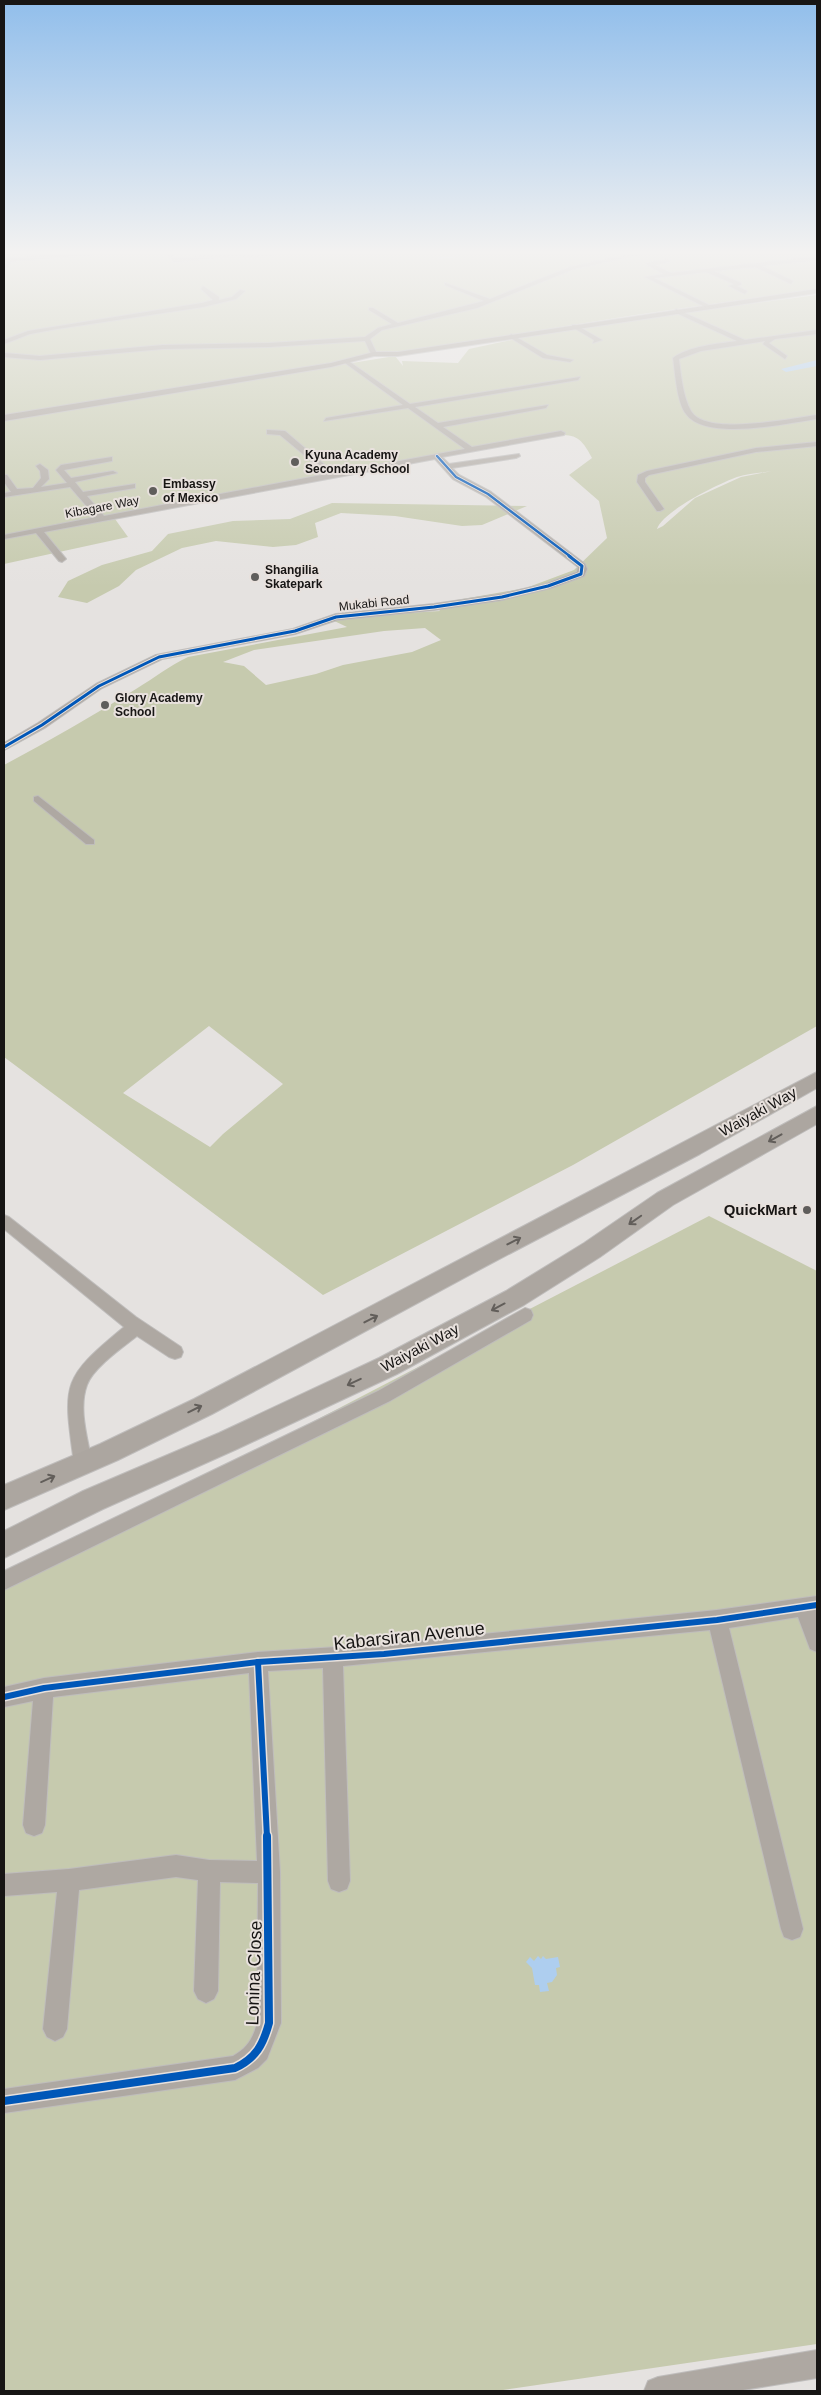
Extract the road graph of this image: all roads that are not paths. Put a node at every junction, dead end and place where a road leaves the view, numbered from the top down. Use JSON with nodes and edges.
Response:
{"nodes":[{"id":1,"x":342,"y":363,"type":"edge"},
{"id":2,"x":348,"y":363,"type":"edge"},
{"id":3,"x":678,"y":363,"type":"edge"},
{"id":4,"x":578,"y":378,"type":"dead end"},
{"id":5,"x":407,"y":406,"type":"junction"},
{"id":6,"x":546,"y":406,"type":"dead end"},
{"id":7,"x":4,"y":418,"type":"edge"},
{"id":8,"x":817,"y":418,"type":"edge"},
{"id":9,"x":326,"y":420,"type":"dead end"},
{"id":10,"x":776,"y":423,"type":"junction"},
{"id":11,"x":436,"y":426,"type":"junction"},
{"id":12,"x":783,"y":428,"type":"dead end"},
{"id":13,"x":270,"y":432,"type":"dead end"},
{"id":14,"x":561,"y":433,"type":"dead end"},
{"id":15,"x":817,"y":444,"type":"edge"},
{"id":16,"x":471,"y":450,"type":"junction"},
{"id":17,"x":437,"y":456,"type":"junction"},
{"id":18,"x":516,"y":456,"type":"dead end"},
{"id":19,"x":108,"y":459,"type":"dead end"},
{"id":20,"x":40,"y":466,"type":"dead end"},
{"id":21,"x":447,"y":467,"type":"junction"},
{"id":22,"x":113,"y":473,"type":"dead end"},
{"id":23,"x":332,"y":475,"type":"junction"},
{"id":24,"x":4,"y":477,"type":"edge"},
{"id":25,"x":72,"y":482,"type":"junction"},
{"id":26,"x":132,"y":486,"type":"dead end"},
{"id":27,"x":37,"y":490,"type":"junction"},
{"id":28,"x":20,"y":493,"type":"junction"},
{"id":29,"x":8,"y":495,"type":"dead end"},
{"id":30,"x":82,"y":495,"type":"junction"},
{"id":31,"x":660,"y":509,"type":"dead end"},
{"id":32,"x":100,"y":518,"type":"junction"},
{"id":33,"x":38,"y":530,"type":"junction"},
{"id":34,"x":4,"y":537,"type":"edge"},
{"id":35,"x":62,"y":559,"type":"dead end"},
{"id":36,"x":4,"y":747,"type":"edge"},
{"id":37,"x":38,"y":799,"type":"dead end"},
{"id":38,"x":90,"y":842,"type":"dead end"},
{"id":39,"x":817,"y":1079,"type":"edge"},
{"id":40,"x":817,"y":1114,"type":"edge"},
{"id":41,"x":4,"y":1221,"type":"edge"},
{"id":42,"x":525,"y":1315,"type":"dead end"},
{"id":43,"x":136,"y":1326,"type":"junction"},
{"id":44,"x":174,"y":1352,"type":"dead end"},
{"id":45,"x":89,"y":1461,"type":"junction"},
{"id":46,"x":110,"y":1492,"type":"junction"},
{"id":47,"x":4,"y":1498,"type":"edge"},
{"id":48,"x":4,"y":1545,"type":"edge"},
{"id":49,"x":4,"y":1581,"type":"edge"},
{"id":50,"x":810,"y":1605,"type":"edge"},
{"id":51,"x":717,"y":1620,"type":"junction"},
{"id":52,"x":817,"y":1638,"type":"edge"},
{"id":53,"x":332,"y":1658,"type":"junction"},
{"id":54,"x":258,"y":1662,"type":"junction"},
{"id":55,"x":44,"y":1688,"type":"junction"},
{"id":56,"x":4,"y":1697,"type":"edge"},
{"id":57,"x":34,"y":1825,"type":"dead end"},
{"id":58,"x":209,"y":1871,"type":"junction"},
{"id":59,"x":269,"y":1872,"type":"junction"},
{"id":60,"x":69,"y":1880,"type":"junction"},
{"id":61,"x":339,"y":1881,"type":"dead end"},
{"id":62,"x":4,"y":1885,"type":"edge"},
{"id":63,"x":792,"y":1929,"type":"dead end"},
{"id":64,"x":206,"y":1991,"type":"dead end"},
{"id":65,"x":54,"y":2029,"type":"dead end"},
{"id":66,"x":4,"y":2100,"type":"edge"},
{"id":67,"x":817,"y":2364,"type":"edge"},
{"id":68,"x":658,"y":2391,"type":"edge"}],
"edges":[{"from":1,"to":7,"type":"main road"},
{"from":2,"to":5,"type":"street"},
{"from":3,"to":10,"type":"street"},
{"from":4,"to":5,"type":"street"},
{"from":5,"to":9,"type":"street"},
{"from":5,"to":11,"type":"street"},
{"from":6,"to":11,"type":"street"},
{"from":8,"to":10,"type":"street"},
{"from":10,"to":12,"type":"street"},
{"from":11,"to":16,"type":"street"},
{"from":13,"to":23,"type":"street"},
{"from":14,"to":16,"type":"street","name":"Kibagare Way"},
{"from":15,"to":31,"type":"street"},
{"from":16,"to":17,"type":"street","name":"Kibagare Way"},
{"from":17,"to":21,"type":"street","name":"Mukabi Road"},
{"from":17,"to":23,"type":"street","name":"Kibagare Way"},
{"from":18,"to":21,"type":"street"},
{"from":19,"to":25,"type":"street"},
{"from":20,"to":27,"type":"street"},
{"from":21,"to":36,"type":"street","name":"Mukabi Road"},
{"from":22,"to":25,"type":"street"},
{"from":23,"to":32,"type":"street","name":"Kibagare Way"},
{"from":24,"to":28,"type":"street"},
{"from":25,"to":27,"type":"street"},
{"from":25,"to":30,"type":"street"},
{"from":26,"to":30,"type":"street"},
{"from":27,"to":28,"type":"street"},
{"from":28,"to":29,"type":"street"},
{"from":30,"to":32,"type":"street"},
{"from":32,"to":33,"type":"street","name":"Kibagare Way"},
{"from":33,"to":34,"type":"street","name":"Kibagare Way"},
{"from":33,"to":35,"type":"street"},
{"from":37,"to":38,"type":"street"},
{"from":45,"to":39,"type":"highway","name":"Waiyaki Way","one_way":true},
{"from":40,"to":46,"type":"highway","name":"Waiyaki Way","one_way":true},
{"from":41,"to":43,"type":"street"},
{"from":42,"to":49,"type":"street"},
{"from":43,"to":44,"type":"street"},
{"from":43,"to":45,"type":"street"},
{"from":45,"to":46,"type":"highway"},
{"from":47,"to":45,"type":"highway","name":"Waiyaki Way","one_way":true},
{"from":46,"to":48,"type":"highway","name":"Waiyaki Way"},
{"from":50,"to":51,"type":"street","name":"Kabarsiran Avenue"},
{"from":50,"to":52,"type":"street"},
{"from":51,"to":53,"type":"street","name":"Kabarsiran Avenue"},
{"from":51,"to":63,"type":"street"},
{"from":53,"to":54,"type":"street","name":"Kabarsiran Avenue"},
{"from":53,"to":61,"type":"street"},
{"from":54,"to":55,"type":"street","name":"Kabarsiran Avenue"},
{"from":54,"to":59,"type":"street","name":"Lonina Close"},
{"from":55,"to":56,"type":"street","name":"Kabarsiran Avenue"},
{"from":55,"to":57,"type":"street"},
{"from":58,"to":59,"type":"street"},
{"from":58,"to":60,"type":"street"},
{"from":58,"to":64,"type":"street"},
{"from":59,"to":66,"type":"street","name":"Lonina Close"},
{"from":60,"to":62,"type":"street"},
{"from":60,"to":65,"type":"street"},
{"from":67,"to":68,"type":"street"}]}
